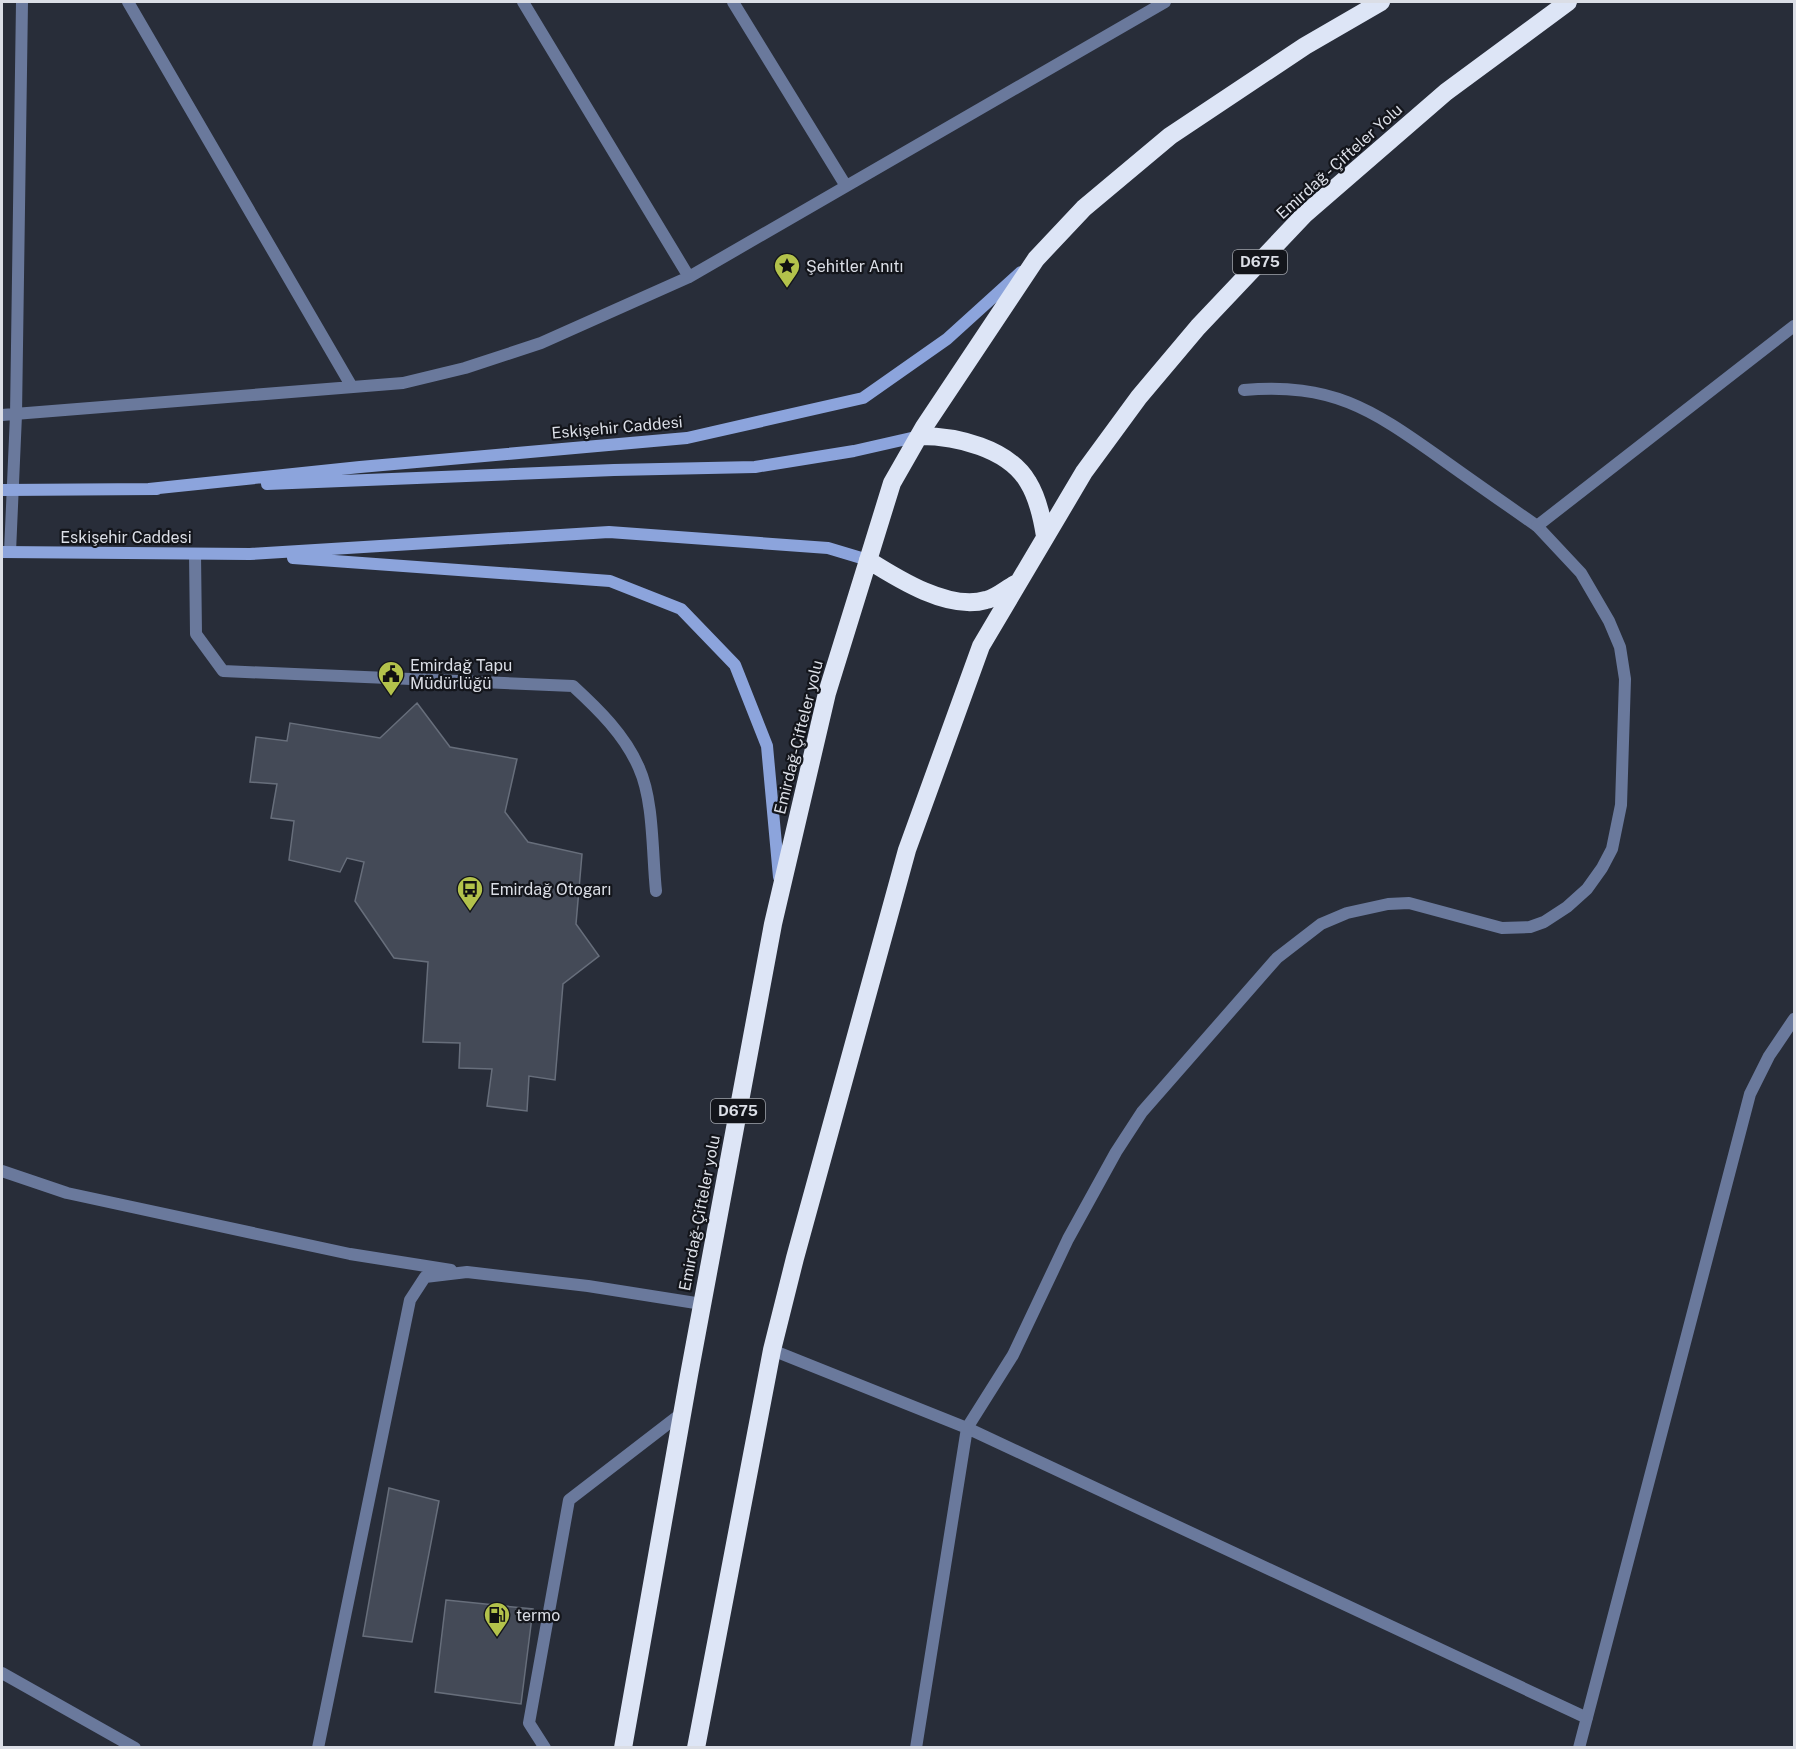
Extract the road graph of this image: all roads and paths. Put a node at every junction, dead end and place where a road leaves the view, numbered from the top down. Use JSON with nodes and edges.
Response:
{"nodes":[{"id":1,"x":22,"y":2,"type":"edge"},
{"id":2,"x":128,"y":2,"type":"edge"},
{"id":3,"x":523,"y":2,"type":"edge"},
{"id":4,"x":733,"y":2,"type":"edge"},
{"id":5,"x":1165,"y":2,"type":"edge"},
{"id":6,"x":1382,"y":2,"type":"edge"},
{"id":7,"x":1568,"y":2,"type":"edge"},
{"id":8,"x":846,"y":186,"type":"junction"},
{"id":9,"x":1036,"y":259,"type":"junction"},
{"id":10,"x":689,"y":277,"type":"junction"},
{"id":11,"x":1794,"y":326,"type":"edge"},
{"id":12,"x":352,"y":387,"type":"junction"},
{"id":13,"x":1244,"y":390,"type":"dead end"},
{"id":14,"x":2,"y":415,"type":"edge"},
{"id":15,"x":16,"y":415,"type":"junction"},
{"id":16,"x":920,"y":436,"type":"junction"},
{"id":17,"x":149,"y":489,"type":"junction"},
{"id":18,"x":7,"y":490,"type":"edge"},
{"id":19,"x":1537,"y":526,"type":"junction"},
{"id":20,"x":1045,"y":536,"type":"junction"},
{"id":21,"x":6,"y":552,"type":"edge"},
{"id":22,"x":195,"y":554,"type":"junction"},
{"id":23,"x":250,"y":554,"type":"junction"},
{"id":24,"x":868,"y":560,"type":"junction"},
{"id":25,"x":1016,"y":583,"type":"junction"},
{"id":26,"x":656,"y":891,"type":"dead end"},
{"id":27,"x":781,"y":891,"type":"junction"},
{"id":28,"x":1794,"y":1019,"type":"edge"},
{"id":29,"x":2,"y":1171,"type":"edge"},
{"id":30,"x":467,"y":1272,"type":"junction"},
{"id":31,"x":702,"y":1304,"type":"junction"},
{"id":32,"x":772,"y":1350,"type":"junction"},
{"id":33,"x":682,"y":1413,"type":"junction"},
{"id":34,"x":967,"y":1428,"type":"junction"},
{"id":35,"x":2,"y":1673,"type":"edge"},
{"id":36,"x":1587,"y":1718,"type":"junction"},
{"id":37,"x":135,"y":1748,"type":"edge"},
{"id":38,"x":318,"y":1748,"type":"edge"},
{"id":39,"x":545,"y":1748,"type":"edge"},
{"id":40,"x":623,"y":1748,"type":"edge"},
{"id":41,"x":696,"y":1748,"type":"edge"},
{"id":42,"x":916,"y":1748,"type":"edge"},
{"id":43,"x":1579,"y":1748,"type":"edge"}],
"edges":[{"from":1,"to":15,"type":"street"},
{"from":2,"to":12,"type":"street"},
{"from":3,"to":10,"type":"street"},
{"from":4,"to":8,"type":"street"},
{"from":5,"to":8,"type":"street"},
{"from":6,"to":9,"type":"highway","number":"D675"},
{"from":7,"to":20,"type":"highway","name":"Emirdağ - Çifteler Yolu","number":"D675"},
{"from":8,"to":10,"type":"street"},
{"from":9,"to":16,"type":"highway","number":"D675"},
{"from":9,"to":17,"type":"main road","name":"Eskişehir Caddesi"},
{"from":10,"to":12,"type":"street"},
{"from":11,"to":19,"type":"street"},
{"from":12,"to":15,"type":"street"},
{"from":13,"to":19,"type":"street"},
{"from":14,"to":15,"type":"street"},
{"from":15,"to":18,"type":"street"},
{"from":16,"to":17,"type":"main road","name":"Eskişehir Caddesi"},
{"from":16,"to":20,"type":"highway"},
{"from":16,"to":24,"type":"highway","name":"Emirdağ-Çifteler yolu","number":"D675"},
{"from":17,"to":18,"type":"main road","name":"Eskişehir Caddesi"},
{"from":18,"to":21,"type":"street"},
{"from":19,"to":34,"type":"street"},
{"from":20,"to":25,"type":"highway","name":"Emirdağ - Çifteler Yolu","number":"D675"},
{"from":21,"to":22,"type":"main road","name":"Eskişehir Caddesi"},
{"from":22,"to":23,"type":"main road","name":"Eskişehir Caddesi"},
{"from":22,"to":26,"type":"street"},
{"from":23,"to":24,"type":"main road","name":"Eskişehir Caddesi"},
{"from":23,"to":27,"type":"main road","name":"Eskişehir Caddesi"},
{"from":24,"to":25,"type":"highway"},
{"from":24,"to":27,"type":"highway","name":"Emirdağ-Çifteler yolu","number":"D675"},
{"from":25,"to":32,"type":"highway","number":"D675"},
{"from":27,"to":31,"type":"highway","name":"Emirdağ-Çifteler yolu","number":"D675"},
{"from":28,"to":36,"type":"street"},
{"from":29,"to":30,"type":"street"},
{"from":30,"to":31,"type":"street"},
{"from":30,"to":38,"type":"street"},
{"from":31,"to":33,"type":"highway","name":"Emirdağ-Çifteler yolu","number":"D675"},
{"from":32,"to":34,"type":"street"},
{"from":32,"to":41,"type":"highway","number":"D675"},
{"from":33,"to":39,"type":"street"},
{"from":33,"to":40,"type":"highway","name":"Emirdağ-Çifteler yolu","number":"D675"},
{"from":34,"to":36,"type":"street"},
{"from":34,"to":42,"type":"street"},
{"from":35,"to":37,"type":"street"},
{"from":36,"to":43,"type":"street"}]}
